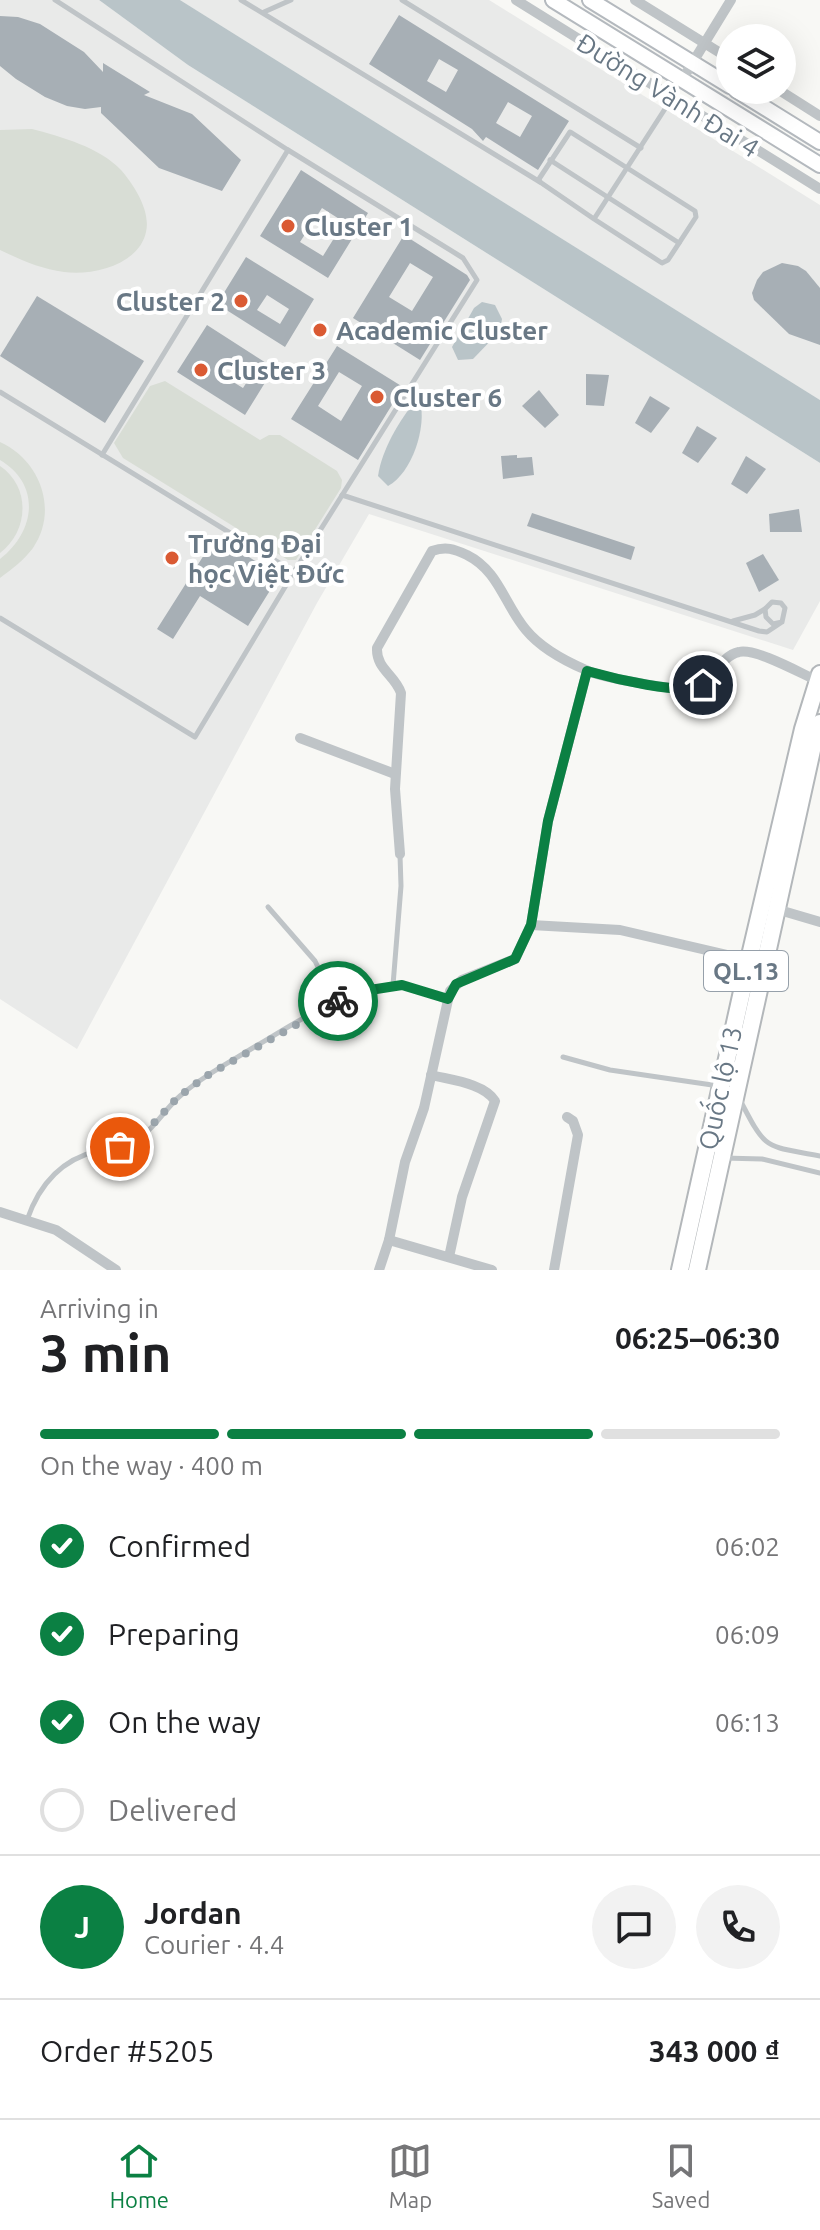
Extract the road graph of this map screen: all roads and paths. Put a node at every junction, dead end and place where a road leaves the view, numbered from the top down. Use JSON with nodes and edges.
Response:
{"nodes":[{"id":1,"x":55,"y":0,"type":"edge"},
{"id":2,"x":241,"y":0,"type":"edge"},
{"id":3,"x":291,"y":0,"type":"edge"},
{"id":4,"x":402,"y":0,"type":"edge"},
{"id":5,"x":516,"y":0,"type":"edge"},
{"id":6,"x":553,"y":0,"type":"edge"},
{"id":7,"x":590,"y":0,"type":"edge"},
{"id":8,"x":635,"y":0,"type":"edge"},
{"id":9,"x":731,"y":0,"type":"edge"},
{"id":10,"x":264,"y":12,"type":"junction"},
{"id":11,"x":705,"y":43,"type":"junction"},
{"id":12,"x":716,"y":50,"type":"edge"},
{"id":13,"x":693,"y":64,"type":"junction"},
{"id":14,"x":716,"y":78,"type":"edge"},
{"id":15,"x":682,"y":80,"type":"junction"},
{"id":16,"x":673,"y":98,"type":"junction"},
{"id":17,"x":796,"y":101,"type":"edge"},
{"id":18,"x":759,"y":104,"type":"edge"},
{"id":19,"x":820,"y":116,"type":"edge"},
{"id":20,"x":820,"y":142,"type":"edge"},
{"id":21,"x":641,"y":148,"type":"junction"},
{"id":22,"x":288,"y":150,"type":"junction"},
{"id":23,"x":550,"y":160,"type":"junction"},
{"id":24,"x":820,"y":165,"type":"edge"},
{"id":25,"x":629,"y":169,"type":"junction"},
{"id":26,"x":540,"y":182,"type":"junction"},
{"id":27,"x":820,"y":189,"type":"edge"},
{"id":28,"x":608,"y":199,"type":"junction"},
{"id":29,"x":594,"y":219,"type":"junction"},
{"id":30,"x":679,"y":243,"type":"junction"},
{"id":31,"x":0,"y":392,"type":"edge"},
{"id":32,"x":102,"y":455,"type":"junction"},
{"id":33,"x":342,"y":495,"type":"junction"},
{"id":34,"x":294,"y":572,"type":"junction"},
{"id":35,"x":765,"y":609,"type":"junction"},
{"id":36,"x":0,"y":618,"type":"edge"},
{"id":37,"x":726,"y":621,"type":"junction"},
{"id":38,"x":782,"y":622,"type":"junction"},
{"id":39,"x":587,"y":671,"type":"junction"},
{"id":40,"x":819,"y":677,"type":"edge"},
{"id":41,"x":820,"y":723,"type":"edge"},
{"id":42,"x":300,"y":738,"type":"dead end"},
{"id":43,"x":395,"y":774,"type":"junction"},
{"id":44,"x":400,"y":854,"type":"joint"},
{"id":45,"x":268,"y":907,"type":"dead end"},
{"id":46,"x":776,"y":909,"type":"junction"},
{"id":47,"x":820,"y":922,"type":"edge"},
{"id":48,"x":531,"y":925,"type":"junction"},
{"id":49,"x":749,"y":960,"type":"junction"},
{"id":50,"x":393,"y":985,"type":"junction"},
{"id":51,"x":448,"y":999,"type":"junction"},
{"id":52,"x":335,"y":1002,"type":"junction"},
{"id":53,"x":563,"y":1057,"type":"dead end"},
{"id":54,"x":431,"y":1075,"type":"junction"},
{"id":55,"x":720,"y":1086,"type":"junction"},
{"id":56,"x":736,"y":1093,"type":"junction"},
{"id":57,"x":567,"y":1117,"type":"dead end"},
{"id":58,"x":820,"y":1156,"type":"edge"},
{"id":59,"x":722,"y":1158,"type":"junction"},
{"id":60,"x":820,"y":1173,"type":"edge"},
{"id":61,"x":0,"y":1212,"type":"edge"},
{"id":62,"x":27,"y":1220,"type":"junction"},
{"id":63,"x":389,"y":1240,"type":"junction"},
{"id":64,"x":449,"y":1257,"type":"junction"},
{"id":65,"x":116,"y":1270,"type":"edge"},
{"id":66,"x":379,"y":1270,"type":"edge"},
{"id":67,"x":492,"y":1270,"type":"edge"},
{"id":68,"x":554,"y":1270,"type":"edge"},
{"id":69,"x":680,"y":1270,"type":"edge"},
{"id":70,"x":697,"y":1270,"type":"edge"}],
"edges":[{"from":1,"to":22,"type":"lane"},
{"from":2,"to":10,"type":"lane"},
{"from":3,"to":10,"type":"lane"},
{"from":4,"to":21,"type":"lane"},
{"from":5,"to":16,"type":"street","name":"Đường Vành Đai 4"},
{"from":6,"to":15,"type":"main road","name":"Đường Vành Đai 4"},
{"from":7,"to":13,"type":"main road","name":"Đường Vành Đai 4"},
{"from":8,"to":11,"type":"street"},
{"from":9,"to":11,"type":"street"},
{"from":10,"to":26,"type":"lane"},
{"from":11,"to":12,"type":"street"},
{"from":11,"to":13,"type":"street"},
{"from":13,"to":14,"type":"main road","name":"Đường Vành Đai 4"},
{"from":13,"to":15,"type":"street"},
{"from":15,"to":24,"type":"main road","name":"Đường Vành Đai 4"},
{"from":16,"to":21,"type":"lane"},
{"from":16,"to":27,"type":"street","name":"Đường Vành Đai 4"},
{"from":17,"to":19,"type":"street"},
{"from":18,"to":20,"type":"main road","name":"Đường Vành Đai 4"},
{"from":21,"to":25,"type":"lane"},
{"from":22,"to":32,"type":"lane"},
{"from":22,"to":33,"type":"lane"},
{"from":23,"to":25,"type":"lane"},
{"from":23,"to":26,"type":"lane"},
{"from":23,"to":28,"type":"lane"},
{"from":25,"to":28,"type":"lane"},
{"from":25,"to":30,"type":"lane"},
{"from":26,"to":29,"type":"lane"},
{"from":28,"to":29,"type":"lane"},
{"from":28,"to":30,"type":"lane"},
{"from":29,"to":30,"type":"lane"},
{"from":31,"to":32,"type":"lane"},
{"from":32,"to":34,"type":"lane"},
{"from":33,"to":34,"type":"lane"},
{"from":33,"to":37,"type":"lane"},
{"from":34,"to":36,"type":"lane"},
{"from":35,"to":37,"type":"lane"},
{"from":35,"to":38,"type":"lane"},
{"from":35,"to":38,"type":"lane"},
{"from":37,"to":38,"type":"lane"},
{"from":39,"to":40,"type":"street"},
{"from":39,"to":43,"type":"street"},
{"from":39,"to":48,"type":"street"},
{"from":40,"to":49,"type":"highway","name":"Quốc lộ 13","number":"QL.13"},
{"from":41,"to":46,"type":"highway","name":"Quốc lộ 13","number":"QL.13"},
{"from":42,"to":43,"type":"street"},
{"from":43,"to":44,"type":"street"},
{"from":44,"to":50,"type":"lane"},
{"from":45,"to":52,"type":"lane"},
{"from":46,"to":47,"type":"street"},
{"from":46,"to":56,"type":"highway","name":"Quốc lộ 13","number":"QL.13"},
{"from":48,"to":49,"type":"street"},
{"from":48,"to":51,"type":"street"},
{"from":49,"to":55,"type":"highway","name":"Quốc lộ 13","number":"QL.13"},
{"from":50,"to":51,"type":"lane"},
{"from":50,"to":52,"type":"lane"},
{"from":51,"to":54,"type":"street"},
{"from":52,"to":62,"type":"lane"},
{"from":53,"to":55,"type":"lane"},
{"from":54,"to":63,"type":"street"},
{"from":54,"to":64,"type":"street"},
{"from":55,"to":69,"type":"highway","name":"Quốc lộ 13","number":"QL.13"},
{"from":56,"to":58,"type":"lane"},
{"from":56,"to":59,"type":"highway","name":"Quốc lộ 13","number":"QL.13"},
{"from":57,"to":68,"type":"street"},
{"from":59,"to":60,"type":"lane"},
{"from":59,"to":70,"type":"highway","name":"Quốc lộ 13","number":"QL.13"},
{"from":61,"to":62,"type":"street"},
{"from":62,"to":65,"type":"street"},
{"from":63,"to":64,"type":"street"},
{"from":63,"to":66,"type":"street"},
{"from":64,"to":67,"type":"street"}]}
